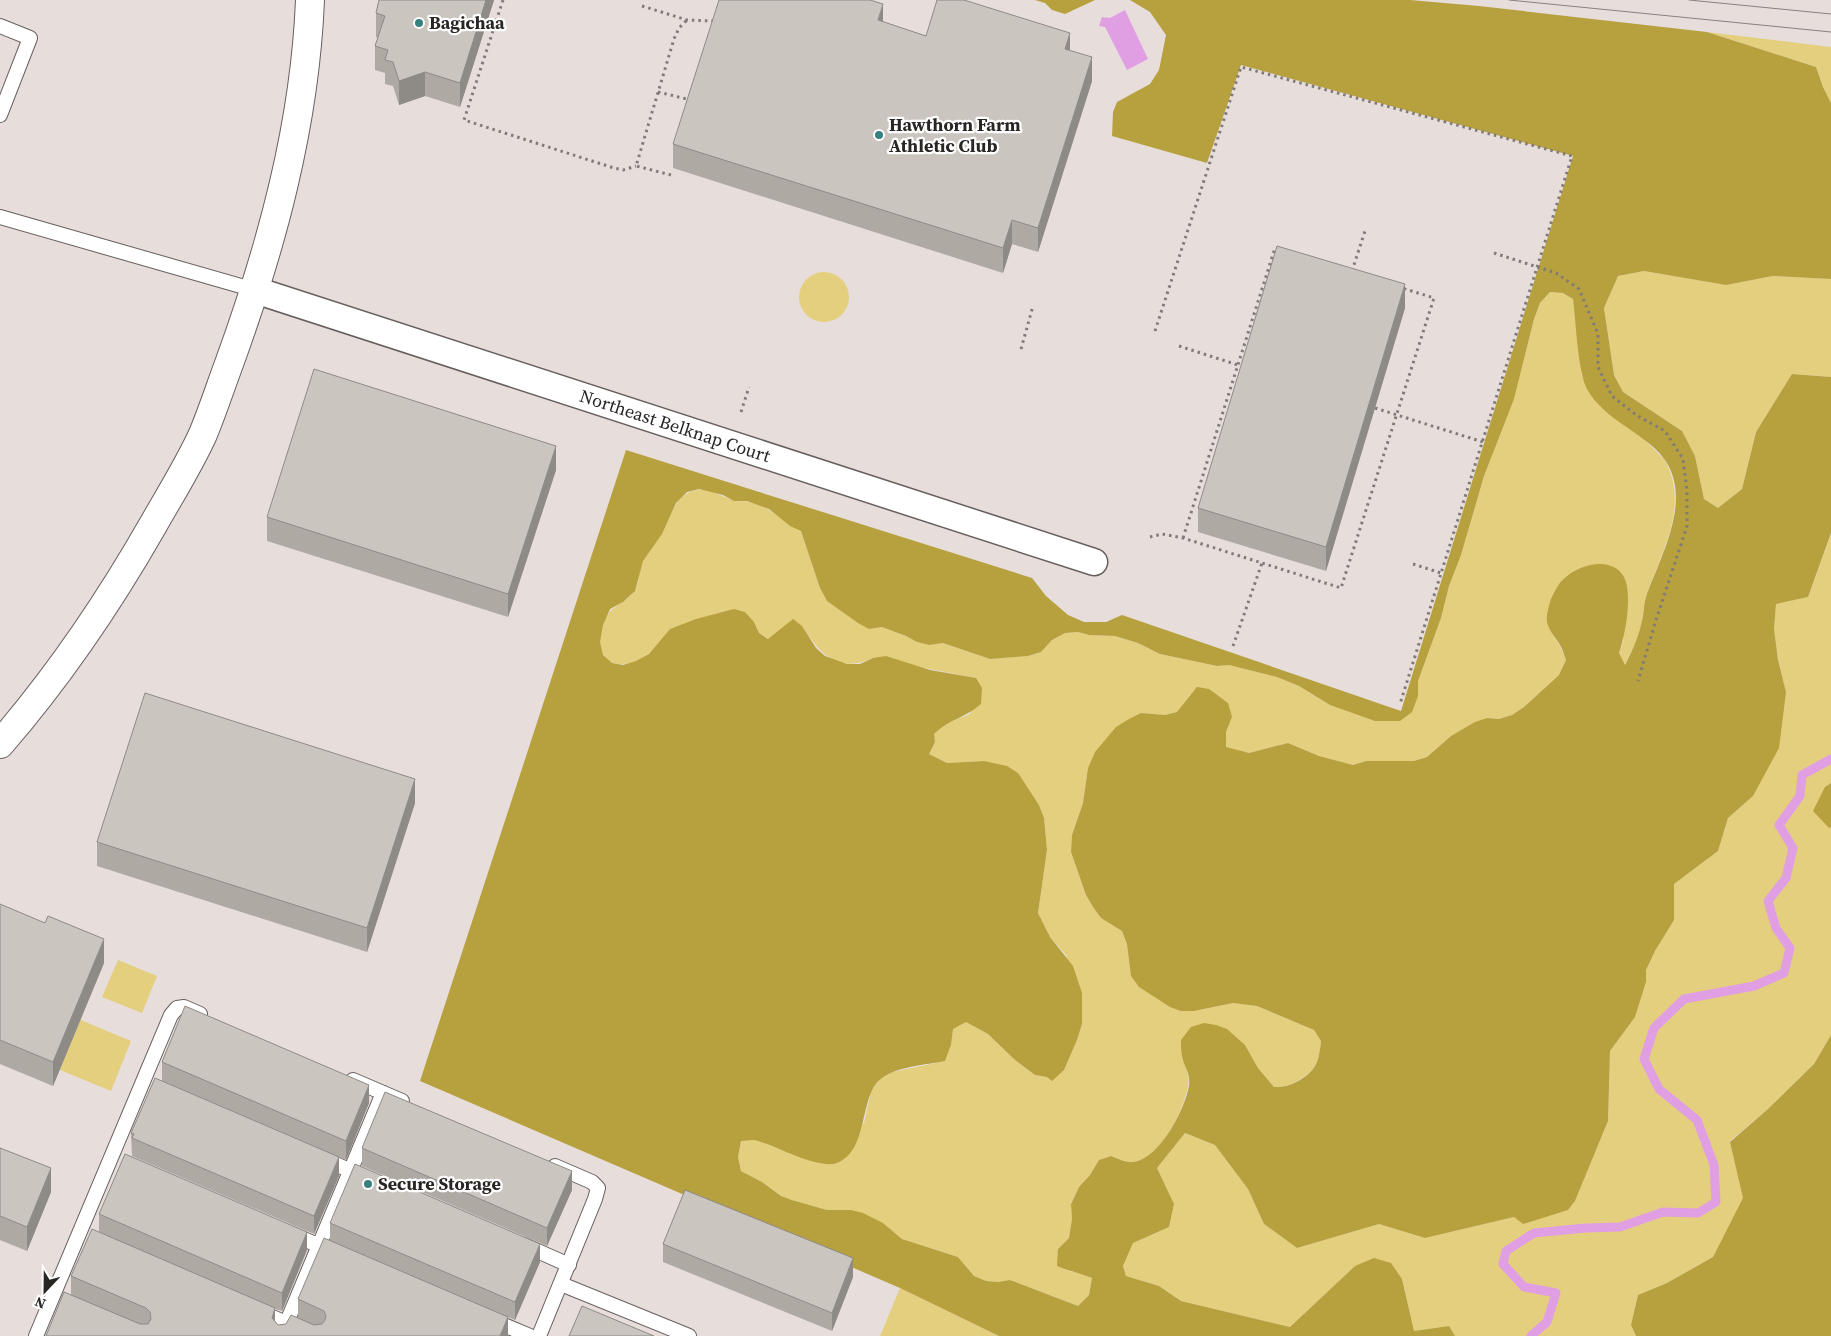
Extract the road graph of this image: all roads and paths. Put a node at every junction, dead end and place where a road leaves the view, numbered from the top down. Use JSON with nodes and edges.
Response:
{"nodes":[{"id":1,"x":310,"y":0,"type":"edge"},
{"id":2,"x":503,"y":0,"type":"edge"},
{"id":3,"x":642,"y":6,"type":"dead end"},
{"id":4,"x":687,"y":20,"type":"junction"},
{"id":5,"x":719,"y":21,"type":"edge"},
{"id":6,"x":0,"y":26,"type":"edge"},
{"id":7,"x":658,"y":92,"type":"junction"},
{"id":8,"x":694,"y":101,"type":"edge"},
{"id":9,"x":0,"y":115,"type":"edge"},
{"id":10,"x":636,"y":166,"type":"junction"},
{"id":11,"x":671,"y":175,"type":"dead end"},
{"id":12,"x":0,"y":217,"type":"edge"},
{"id":13,"x":1365,"y":231,"type":"dead end"},
{"id":14,"x":1284,"y":250,"type":"edge"},
{"id":15,"x":1494,"y":253,"type":"dead end"},
{"id":16,"x":1538,"y":267,"type":"junction"},
{"id":17,"x":1343,"y":269,"type":"edge"},
{"id":18,"x":1352,"y":272,"type":"junction"},
{"id":19,"x":1361,"y":275,"type":"edge"},
{"id":20,"x":1398,"y":286,"type":"edge"},
{"id":21,"x":255,"y":290,"type":"junction"},
{"id":22,"x":1033,"y":306,"type":"dead end"},
{"id":23,"x":1155,"y":331,"type":"dead end"},
{"id":24,"x":1179,"y":346,"type":"dead end"},
{"id":25,"x":1021,"y":349,"type":"dead end"},
{"id":26,"x":1238,"y":365,"type":"junction"},
{"id":27,"x":749,"y":387,"type":"dead end"},
{"id":28,"x":1375,"y":408,"type":"edge"},
{"id":29,"x":741,"y":412,"type":"dead end"},
{"id":30,"x":1396,"y":415,"type":"junction"},
{"id":31,"x":1482,"y":442,"type":"junction"},
{"id":32,"x":1150,"y":537,"type":"dead end"},
{"id":33,"x":1183,"y":538,"type":"junction"},
{"id":34,"x":1094,"y":562,"type":"dead end"},
{"id":35,"x":1262,"y":563,"type":"junction"},
{"id":36,"x":1414,"y":564,"type":"dead end"},
{"id":37,"x":1441,"y":574,"type":"junction"},
{"id":38,"x":1233,"y":646,"type":"dead end"},
{"id":39,"x":1638,"y":681,"type":"dead end"},
{"id":40,"x":1400,"y":704,"type":"dead end"},
{"id":41,"x":0,"y":744,"type":"edge"},
{"id":42,"x":211,"y":1019,"type":"edge"},
{"id":43,"x":338,"y":1073,"type":"edge"},
{"id":44,"x":383,"y":1093,"type":"junction"},
{"id":45,"x":410,"y":1104,"type":"edge"},
{"id":46,"x":305,"y":1151,"type":"edge"},
{"id":47,"x":547,"y":1163,"type":"edge"},
{"id":48,"x":350,"y":1171,"type":"junction"},
{"id":49,"x":378,"y":1182,"type":"edge"},
{"id":50,"x":283,"y":1230,"type":"edge"},
{"id":51,"x":514,"y":1241,"type":"edge"},
{"id":52,"x":319,"y":1246,"type":"junction"},
{"id":53,"x":347,"y":1258,"type":"edge"},
{"id":54,"x":569,"y":1265,"type":"junction"},
{"id":55,"x":561,"y":1284,"type":"junction"},
{"id":56,"x":242,"y":1304,"type":"edge"},
{"id":57,"x":484,"y":1316,"type":"edge"},
{"id":58,"x":284,"y":1330,"type":"edge"},
{"id":59,"x":36,"y":1336,"type":"edge"},
{"id":60,"x":317,"y":1336,"type":"edge"},
{"id":61,"x":530,"y":1336,"type":"edge"},
{"id":62,"x":539,"y":1336,"type":"edge"},
{"id":63,"x":689,"y":1336,"type":"edge"}],
"edges":[{"from":1,"to":21,"type":"street"},
{"from":2,"to":10,"type":"path"},
{"from":3,"to":4,"type":"path"},
{"from":4,"to":5,"type":"path"},
{"from":4,"to":7,"type":"path"},
{"from":6,"to":9,"type":"lane"},
{"from":7,"to":8,"type":"path"},
{"from":7,"to":10,"type":"path"},
{"from":10,"to":11,"type":"path"},
{"from":12,"to":21,"type":"lane"},
{"from":13,"to":18,"type":"path"},
{"from":14,"to":26,"type":"path"},
{"from":15,"to":16,"type":"path"},
{"from":16,"to":23,"type":"path"},
{"from":16,"to":31,"type":"path"},
{"from":16,"to":39,"type":"path"},
{"from":17,"to":18,"type":"path"},
{"from":18,"to":19,"type":"path"},
{"from":20,"to":30,"type":"path"},
{"from":21,"to":34,"type":"street","name":"Northeast Belknap Court"},
{"from":21,"to":41,"type":"street"},
{"from":22,"to":25,"type":"path"},
{"from":24,"to":26,"type":"path"},
{"from":26,"to":33,"type":"path"},
{"from":27,"to":29,"type":"path"},
{"from":28,"to":30,"type":"path"},
{"from":30,"to":31,"type":"path"},
{"from":30,"to":35,"type":"path"},
{"from":31,"to":37,"type":"path"},
{"from":32,"to":33,"type":"path"},
{"from":33,"to":35,"type":"path"},
{"from":35,"to":38,"type":"path"},
{"from":36,"to":37,"type":"path"},
{"from":37,"to":40,"type":"path"},
{"from":42,"to":59,"type":"lane"},
{"from":43,"to":44,"type":"lane"},
{"from":44,"to":45,"type":"lane"},
{"from":44,"to":48,"type":"lane"},
{"from":46,"to":48,"type":"lane"},
{"from":47,"to":54,"type":"lane"},
{"from":48,"to":49,"type":"lane"},
{"from":48,"to":52,"type":"lane"},
{"from":50,"to":52,"type":"lane"},
{"from":51,"to":54,"type":"lane"},
{"from":52,"to":53,"type":"lane"},
{"from":52,"to":58,"type":"lane"},
{"from":54,"to":55,"type":"lane"},
{"from":55,"to":62,"type":"lane"},
{"from":55,"to":63,"type":"lane"},
{"from":56,"to":58,"type":"lane"},
{"from":57,"to":61,"type":"lane"},
{"from":58,"to":60,"type":"lane"}]}
